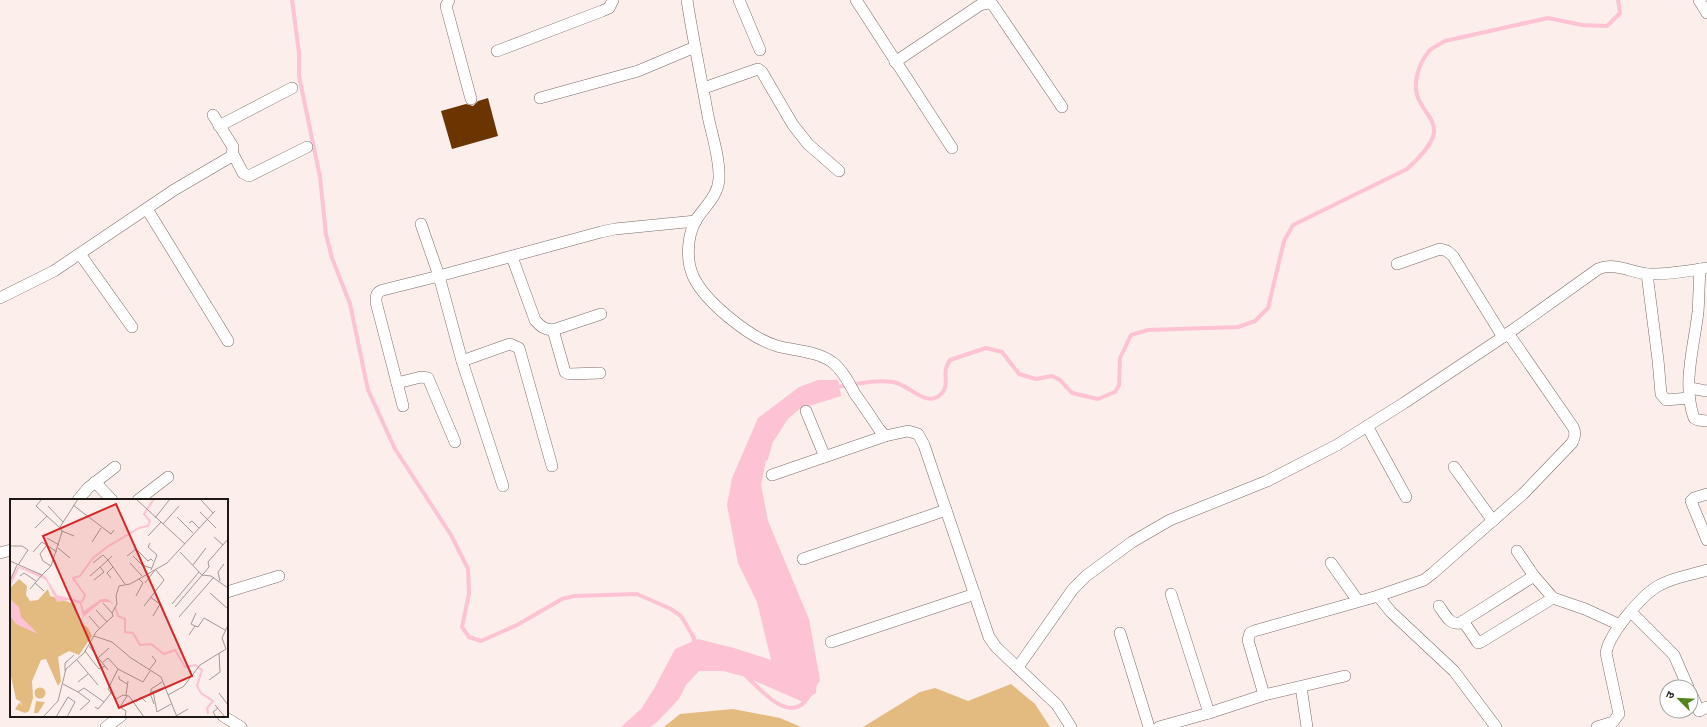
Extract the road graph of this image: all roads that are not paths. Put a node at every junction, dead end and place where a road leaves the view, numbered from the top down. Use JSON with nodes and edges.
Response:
{"nodes":[{"id":1,"x":613,"y":0,"type":"edge"},
{"id":2,"x":687,"y":0,"type":"edge"},
{"id":3,"x":739,"y":0,"type":"edge"},
{"id":4,"x":856,"y":0,"type":"edge"},
{"id":5,"x":1699,"y":0,"type":"edge"},
{"id":6,"x":447,"y":1,"type":"edge"},
{"id":7,"x":1707,"y":13,"type":"edge"},
{"id":8,"x":695,"y":47,"type":"junction"},
{"id":9,"x":760,"y":50,"type":"dead end"},
{"id":10,"x":497,"y":51,"type":"dead end"},
{"id":11,"x":895,"y":62,"type":"junction"},
{"id":12,"x":292,"y":88,"type":"dead end"},
{"id":13,"x":704,"y":88,"type":"junction"},
{"id":14,"x":540,"y":98,"type":"dead end"},
{"id":15,"x":471,"y":99,"type":"dead end"},
{"id":16,"x":1062,"y":107,"type":"dead end"},
{"id":17,"x":213,"y":115,"type":"dead end"},
{"id":18,"x":219,"y":126,"type":"junction"},
{"id":19,"x":307,"y":147,"type":"dead end"},
{"id":20,"x":952,"y":148,"type":"dead end"},
{"id":21,"x":233,"y":154,"type":"junction"},
{"id":22,"x":839,"y":171,"type":"dead end"},
{"id":23,"x":146,"y":209,"type":"junction"},
{"id":24,"x":696,"y":221,"type":"junction"},
{"id":25,"x":421,"y":224,"type":"dead end"},
{"id":26,"x":80,"y":254,"type":"junction"},
{"id":27,"x":512,"y":257,"type":"junction"},
{"id":28,"x":1397,"y":264,"type":"dead end"},
{"id":29,"x":1703,"y":268,"type":"edge"},
{"id":30,"x":1647,"y":274,"type":"junction"},
{"id":31,"x":439,"y":276,"type":"junction"},
{"id":32,"x":0,"y":298,"type":"edge"},
{"id":33,"x":601,"y":314,"type":"dead end"},
{"id":34,"x":132,"y":327,"type":"dead end"},
{"id":35,"x":553,"y":330,"type":"junction"},
{"id":36,"x":1506,"y":335,"type":"junction"},
{"id":37,"x":228,"y":341,"type":"dead end"},
{"id":38,"x":462,"y":361,"type":"junction"},
{"id":39,"x":600,"y":373,"type":"dead end"},
{"id":40,"x":397,"y":383,"type":"junction"},
{"id":41,"x":1707,"y":392,"type":"edge"},
{"id":42,"x":1689,"y":393,"type":"junction"},
{"id":43,"x":403,"y":406,"type":"dead end"},
{"id":44,"x":806,"y":411,"type":"dead end"},
{"id":45,"x":1707,"y":421,"type":"edge"},
{"id":46,"x":1367,"y":426,"type":"junction"},
{"id":47,"x":885,"y":436,"type":"junction"},
{"id":48,"x":455,"y":442,"type":"dead end"},
{"id":49,"x":825,"y":457,"type":"junction"},
{"id":50,"x":552,"y":466,"type":"dead end"},
{"id":51,"x":115,"y":467,"type":"dead end"},
{"id":52,"x":1454,"y":467,"type":"dead end"},
{"id":53,"x":772,"y":475,"type":"dead end"},
{"id":54,"x":168,"y":477,"type":"dead end"},
{"id":55,"x":95,"y":482,"type":"junction"},
{"id":56,"x":503,"y":486,"type":"dead end"},
{"id":57,"x":1707,"y":494,"type":"edge"},
{"id":58,"x":1406,"y":497,"type":"dead end"},
{"id":59,"x":79,"y":499,"type":"edge"},
{"id":60,"x":111,"y":499,"type":"edge"},
{"id":61,"x":139,"y":499,"type":"edge"},
{"id":62,"x":946,"y":510,"type":"junction"},
{"id":63,"x":1493,"y":521,"type":"junction"},
{"id":64,"x":1707,"y":540,"type":"edge"},
{"id":65,"x":10,"y":550,"type":"edge"},
{"id":66,"x":1517,"y":551,"type":"dead end"},
{"id":67,"x":0,"y":553,"type":"edge"},
{"id":68,"x":803,"y":559,"type":"dead end"},
{"id":69,"x":1331,"y":563,"type":"dead end"},
{"id":70,"x":1707,"y":570,"type":"edge"},
{"id":71,"x":279,"y":576,"type":"dead end"},
{"id":72,"x":1534,"y":576,"type":"junction"},
{"id":73,"x":228,"y":592,"type":"edge"},
{"id":74,"x":975,"y":594,"type":"junction"},
{"id":75,"x":1171,"y":594,"type":"dead end"},
{"id":76,"x":1378,"y":596,"type":"junction"},
{"id":77,"x":1553,"y":598,"type":"junction"},
{"id":78,"x":1358,"y":601,"type":"junction"},
{"id":79,"x":1439,"y":606,"type":"dead end"},
{"id":80,"x":1631,"y":612,"type":"junction"},
{"id":81,"x":1463,"y":621,"type":"junction"},
{"id":82,"x":1620,"y":625,"type":"junction"},
{"id":83,"x":1120,"y":633,"type":"dead end"},
{"id":84,"x":831,"y":642,"type":"dead end"},
{"id":85,"x":1018,"y":667,"type":"junction"},
{"id":86,"x":1345,"y":676,"type":"dead end"},
{"id":87,"x":1684,"y":679,"type":"edge"},
{"id":88,"x":1301,"y":687,"type":"junction"},
{"id":89,"x":1264,"y":695,"type":"junction"},
{"id":90,"x":1209,"y":713,"type":"junction"},
{"id":91,"x":120,"y":717,"type":"edge"},
{"id":92,"x":225,"y":717,"type":"edge"},
{"id":93,"x":106,"y":727,"type":"edge"},
{"id":94,"x":241,"y":727,"type":"edge"},
{"id":95,"x":1071,"y":727,"type":"edge"},
{"id":96,"x":1149,"y":727,"type":"edge"},
{"id":97,"x":1159,"y":727,"type":"edge"},
{"id":98,"x":1307,"y":727,"type":"edge"},
{"id":99,"x":1496,"y":727,"type":"edge"},
{"id":100,"x":1597,"y":727,"type":"edge"}],
"edges":[{"from":1,"to":10,"type":"street"},
{"from":2,"to":8,"type":"street"},
{"from":3,"to":9,"type":"street"},
{"from":4,"to":11,"type":"street"},
{"from":5,"to":7,"type":"street"},
{"from":6,"to":15,"type":"street"},
{"from":8,"to":13,"type":"street"},
{"from":8,"to":14,"type":"street"},
{"from":11,"to":16,"type":"street"},
{"from":11,"to":20,"type":"street"},
{"from":12,"to":18,"type":"street"},
{"from":13,"to":22,"type":"street"},
{"from":13,"to":24,"type":"street"},
{"from":17,"to":18,"type":"street"},
{"from":18,"to":21,"type":"street"},
{"from":19,"to":21,"type":"street"},
{"from":21,"to":23,"type":"street"},
{"from":23,"to":26,"type":"street"},
{"from":23,"to":37,"type":"street"},
{"from":24,"to":27,"type":"street"},
{"from":24,"to":47,"type":"street"},
{"from":25,"to":31,"type":"street"},
{"from":26,"to":32,"type":"street"},
{"from":26,"to":34,"type":"street"},
{"from":27,"to":31,"type":"street"},
{"from":27,"to":35,"type":"street"},
{"from":28,"to":36,"type":"street"},
{"from":29,"to":30,"type":"street"},
{"from":29,"to":42,"type":"street"},
{"from":30,"to":36,"type":"street"},
{"from":30,"to":42,"type":"street"},
{"from":31,"to":38,"type":"street"},
{"from":31,"to":40,"type":"street"},
{"from":33,"to":35,"type":"street"},
{"from":35,"to":39,"type":"street"},
{"from":36,"to":46,"type":"street"},
{"from":36,"to":63,"type":"street"},
{"from":38,"to":50,"type":"street"},
{"from":38,"to":56,"type":"street"},
{"from":40,"to":43,"type":"street"},
{"from":40,"to":48,"type":"street"},
{"from":41,"to":42,"type":"street"},
{"from":42,"to":45,"type":"street"},
{"from":44,"to":49,"type":"street"},
{"from":46,"to":58,"type":"street"},
{"from":46,"to":85,"type":"street"},
{"from":47,"to":49,"type":"street"},
{"from":47,"to":62,"type":"street"},
{"from":49,"to":53,"type":"street"},
{"from":51,"to":55,"type":"street"},
{"from":52,"to":63,"type":"street"},
{"from":54,"to":61,"type":"street"},
{"from":55,"to":59,"type":"street"},
{"from":55,"to":60,"type":"street"},
{"from":57,"to":64,"type":"street"},
{"from":62,"to":68,"type":"street"},
{"from":62,"to":74,"type":"street"},
{"from":63,"to":76,"type":"street"},
{"from":65,"to":67,"type":"street"},
{"from":66,"to":72,"type":"street"},
{"from":69,"to":78,"type":"street"},
{"from":70,"to":80,"type":"street"},
{"from":71,"to":73,"type":"street"},
{"from":72,"to":77,"type":"street"},
{"from":72,"to":81,"type":"street"},
{"from":74,"to":84,"type":"street"},
{"from":74,"to":85,"type":"street"},
{"from":75,"to":90,"type":"street"},
{"from":76,"to":78,"type":"street"},
{"from":76,"to":99,"type":"street"},
{"from":77,"to":81,"type":"street"},
{"from":77,"to":82,"type":"street"},
{"from":78,"to":89,"type":"street"},
{"from":79,"to":81,"type":"street"},
{"from":80,"to":82,"type":"street"},
{"from":80,"to":87,"type":"street"},
{"from":82,"to":100,"type":"street"},
{"from":83,"to":96,"type":"street"},
{"from":85,"to":95,"type":"street"},
{"from":86,"to":88,"type":"street"},
{"from":88,"to":89,"type":"street"},
{"from":88,"to":98,"type":"street"},
{"from":89,"to":90,"type":"street"},
{"from":90,"to":97,"type":"street"},
{"from":91,"to":93,"type":"street"},
{"from":92,"to":94,"type":"street"}]}
